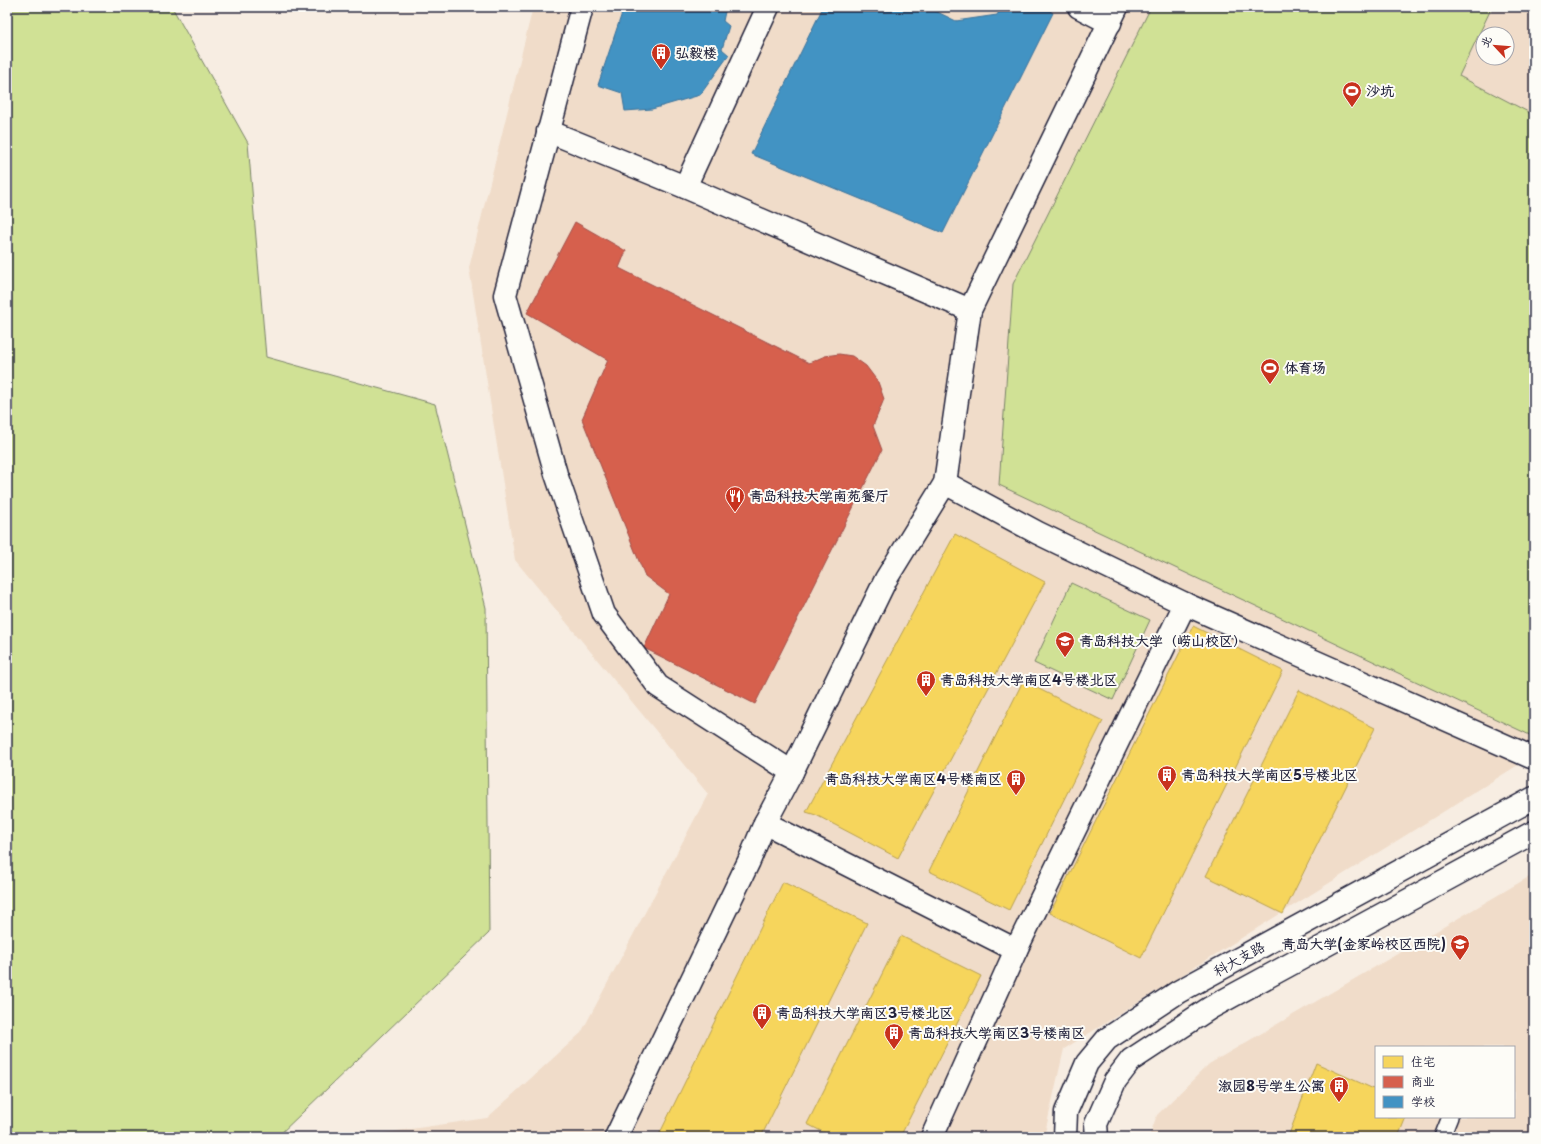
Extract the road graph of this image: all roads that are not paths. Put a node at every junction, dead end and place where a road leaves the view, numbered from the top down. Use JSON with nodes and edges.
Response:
{"nodes":[{"id":1,"x":582,"y":7,"type":"edge"},
{"id":2,"x":768,"y":7,"type":"edge"},
{"id":3,"x":1079,"y":7,"type":"edge"},
{"id":4,"x":1113,"y":15,"type":"edge"},
{"id":5,"x":548,"y":131,"type":"junction"},
{"id":6,"x":685,"y":186,"type":"junction"},
{"id":7,"x":970,"y":310,"type":"junction"},
{"id":8,"x":945,"y":483,"type":"junction"},
{"id":9,"x":1185,"y":604,"type":"junction"},
{"id":10,"x":1531,"y":757,"type":"dead end"},
{"id":11,"x":792,"y":772,"type":"junction"},
{"id":12,"x":1534,"y":798,"type":"edge"},
{"id":13,"x":765,"y":823,"type":"junction"},
{"id":14,"x":1534,"y":832,"type":"edge"},
{"id":15,"x":1016,"y":950,"type":"junction"},
{"id":16,"x":1450,"y":1118,"type":"edge"},
{"id":17,"x":616,"y":1137,"type":"edge"},
{"id":18,"x":932,"y":1137,"type":"edge"},
{"id":19,"x":1065,"y":1137,"type":"edge"},
{"id":20,"x":1097,"y":1137,"type":"edge"},
{"id":21,"x":1442,"y":1137,"type":"edge"}],
"edges":[{"from":1,"to":5,"type":"street"},
{"from":2,"to":6,"type":"street"},
{"from":3,"to":4,"type":"street"},
{"from":4,"to":7,"type":"street"},
{"from":5,"to":6,"type":"street"},
{"from":5,"to":11,"type":"street"},
{"from":6,"to":7,"type":"street"},
{"from":7,"to":8,"type":"street"},
{"from":8,"to":9,"type":"street"},
{"from":8,"to":11,"type":"street"},
{"from":9,"to":10,"type":"street"},
{"from":9,"to":15,"type":"street"},
{"from":11,"to":13,"type":"street"},
{"from":12,"to":19,"type":"street","name":"科大支路"},
{"from":13,"to":15,"type":"street"},
{"from":13,"to":17,"type":"street"},
{"from":14,"to":20,"type":"street","name":"科大支路"},
{"from":15,"to":18,"type":"street"},
{"from":16,"to":21,"type":"lane"}]}
